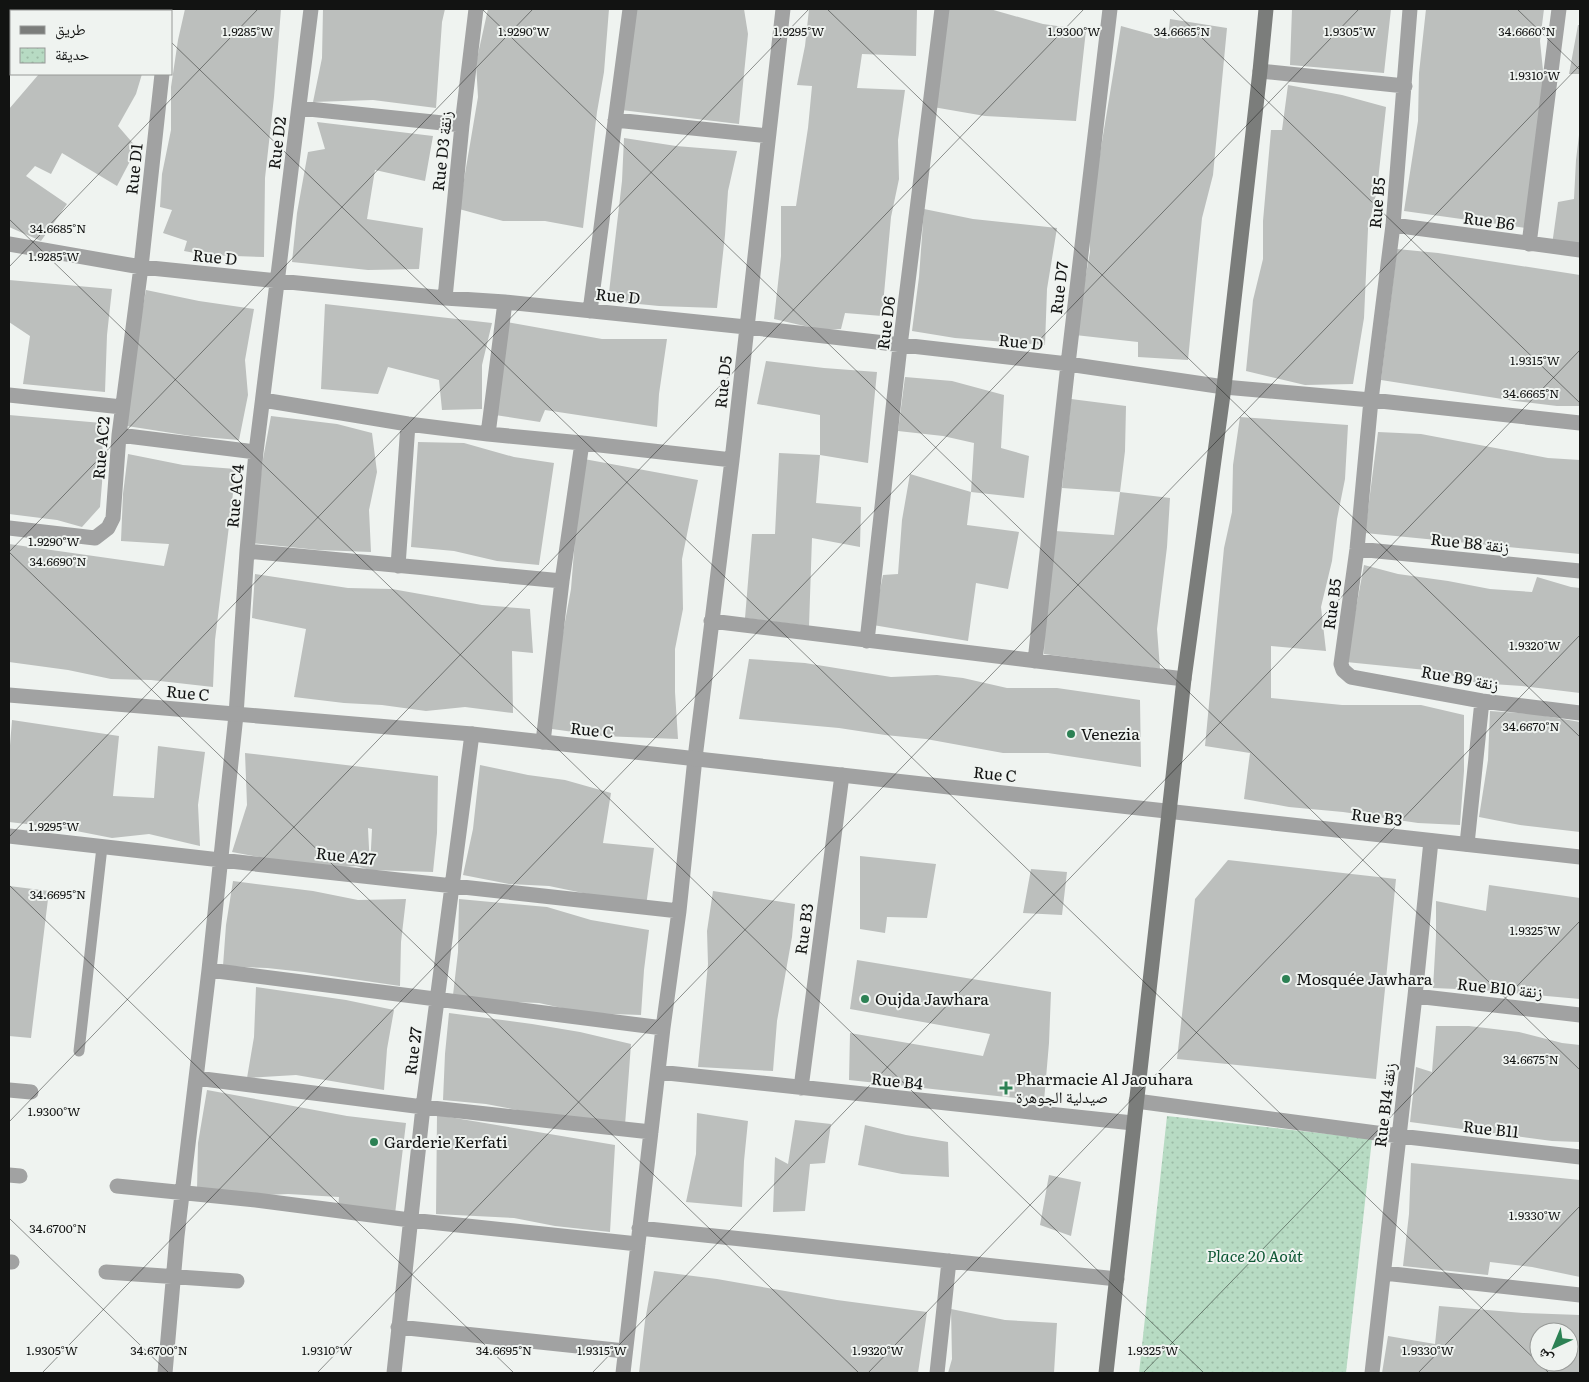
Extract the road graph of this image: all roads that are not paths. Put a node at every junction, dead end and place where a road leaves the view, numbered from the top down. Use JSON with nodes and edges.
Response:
{"nodes":[{"id":1,"x":311,"y":9,"type":"edge"},
{"id":2,"x":476,"y":9,"type":"edge"},
{"id":3,"x":630,"y":9,"type":"edge"},
{"id":4,"x":783,"y":9,"type":"edge"},
{"id":5,"x":942,"y":9,"type":"edge"},
{"id":6,"x":1110,"y":9,"type":"edge"},
{"id":7,"x":1266,"y":9,"type":"edge"},
{"id":8,"x":1410,"y":9,"type":"edge"},
{"id":9,"x":1559,"y":9,"type":"edge"},
{"id":10,"x":1260,"y":71,"type":"junction"},
{"id":11,"x":162,"y":75,"type":"edge"},
{"id":12,"x":1405,"y":86,"type":"junction"},
{"id":13,"x":299,"y":108,"type":"junction"},
{"id":14,"x":615,"y":120,"type":"junction"},
{"id":15,"x":462,"y":125,"type":"junction"},
{"id":16,"x":768,"y":136,"type":"junction"},
{"id":17,"x":1393,"y":225,"type":"junction"},
{"id":18,"x":9,"y":244,"type":"edge"},
{"id":19,"x":1529,"y":244,"type":"junction"},
{"id":20,"x":1580,"y":250,"type":"edge"},
{"id":21,"x":141,"y":267,"type":"junction"},
{"id":22,"x":277,"y":281,"type":"junction"},
{"id":23,"x":445,"y":298,"type":"junction"},
{"id":24,"x":504,"y":302,"type":"junction"},
{"id":25,"x":590,"y":311,"type":"junction"},
{"id":26,"x":746,"y":327,"type":"junction"},
{"id":27,"x":900,"y":346,"type":"junction"},
{"id":28,"x":1068,"y":364,"type":"junction"},
{"id":29,"x":1224,"y":387,"type":"junction"},
{"id":30,"x":9,"y":395,"type":"edge"},
{"id":31,"x":263,"y":400,"type":"junction"},
{"id":32,"x":1371,"y":400,"type":"junction"},
{"id":33,"x":122,"y":407,"type":"junction"},
{"id":34,"x":1580,"y":423,"type":"edge"},
{"id":35,"x":408,"y":424,"type":"junction"},
{"id":36,"x":488,"y":434,"type":"junction"},
{"id":37,"x":119,"y":435,"type":"junction"},
{"id":38,"x":582,"y":443,"type":"junction"},
{"id":39,"x":256,"y":452,"type":"junction"},
{"id":40,"x":732,"y":460,"type":"junction"},
{"id":41,"x":9,"y":528,"type":"edge"},
{"id":42,"x":1357,"y":549,"type":"junction"},
{"id":43,"x":247,"y":551,"type":"junction"},
{"id":44,"x":398,"y":566,"type":"junction"},
{"id":45,"x":1580,"y":571,"type":"edge"},
{"id":46,"x":562,"y":581,"type":"junction"},
{"id":47,"x":711,"y":621,"type":"junction"},
{"id":48,"x":867,"y":641,"type":"junction"},
{"id":49,"x":1035,"y":661,"type":"junction"},
{"id":50,"x":1341,"y":664,"type":"joint"},
{"id":51,"x":1184,"y":679,"type":"junction"},
{"id":52,"x":9,"y":694,"type":"edge"},
{"id":53,"x":1482,"y":700,"type":"junction"},
{"id":54,"x":1580,"y":713,"type":"edge"},
{"id":55,"x":236,"y":715,"type":"junction"},
{"id":56,"x":472,"y":734,"type":"junction"},
{"id":57,"x":543,"y":742,"type":"junction"},
{"id":58,"x":695,"y":758,"type":"junction"},
{"id":59,"x":842,"y":775,"type":"junction"},
{"id":60,"x":1170,"y":811,"type":"junction"},
{"id":61,"x":9,"y":836,"type":"edge"},
{"id":62,"x":1431,"y":841,"type":"junction"},
{"id":63,"x":1467,"y":844,"type":"junction"},
{"id":64,"x":102,"y":847,"type":"junction"},
{"id":65,"x":1580,"y":857,"type":"edge"},
{"id":66,"x":220,"y":861,"type":"junction"},
{"id":67,"x":451,"y":884,"type":"junction"},
{"id":68,"x":679,"y":911,"type":"junction"},
{"id":69,"x":209,"y":970,"type":"junction"},
{"id":70,"x":1416,"y":996,"type":"junction"},
{"id":71,"x":437,"y":998,"type":"junction"},
{"id":72,"x":1580,"y":1015,"type":"edge"},
{"id":73,"x":663,"y":1028,"type":"junction"},
{"id":74,"x":78,"y":1051,"type":"dead end"},
{"id":75,"x":658,"y":1072,"type":"junction"},
{"id":76,"x":196,"y":1078,"type":"junction"},
{"id":77,"x":801,"y":1088,"type":"junction"},
{"id":78,"x":9,"y":1090,"type":"edge"},
{"id":79,"x":31,"y":1092,"type":"dead end"},
{"id":80,"x":1136,"y":1101,"type":"junction"},
{"id":81,"x":423,"y":1107,"type":"junction"},
{"id":82,"x":1133,"y":1123,"type":"junction"},
{"id":83,"x":651,"y":1132,"type":"junction"},
{"id":84,"x":1399,"y":1136,"type":"junction"},
{"id":85,"x":1580,"y":1157,"type":"edge"},
{"id":86,"x":117,"y":1186,"type":"dead end"},
{"id":87,"x":182,"y":1192,"type":"junction"},
{"id":88,"x":410,"y":1220,"type":"junction"},
{"id":89,"x":639,"y":1228,"type":"junction"},
{"id":90,"x":638,"y":1244,"type":"junction"},
{"id":91,"x":949,"y":1261,"type":"junction"},
{"id":92,"x":106,"y":1272,"type":"dead end"},
{"id":93,"x":1384,"y":1273,"type":"junction"},
{"id":94,"x":173,"y":1277,"type":"junction"},
{"id":95,"x":1117,"y":1279,"type":"junction"},
{"id":96,"x":237,"y":1281,"type":"dead end"},
{"id":97,"x":1580,"y":1295,"type":"edge"},
{"id":98,"x":398,"y":1327,"type":"junction"},
{"id":99,"x":625,"y":1351,"type":"junction"},
{"id":100,"x":165,"y":1373,"type":"edge"},
{"id":101,"x":394,"y":1373,"type":"edge"},
{"id":102,"x":623,"y":1373,"type":"edge"},
{"id":103,"x":937,"y":1373,"type":"edge"},
{"id":104,"x":1106,"y":1373,"type":"edge"},
{"id":105,"x":1372,"y":1373,"type":"edge"}],
"edges":[{"from":1,"to":13,"type":"street","name":"Rue D2"},
{"from":2,"to":15,"type":"street","name":"Rue D3 زنقة"},
{"from":3,"to":14,"type":"street"},
{"from":4,"to":16,"type":"street","name":"Rue D5"},
{"from":5,"to":27,"type":"street","name":"Rue D6"},
{"from":6,"to":28,"type":"street","name":"Rue D7"},
{"from":7,"to":10,"type":"main road"},
{"from":8,"to":12,"type":"street","name":"Rue B5"},
{"from":9,"to":19,"type":"street"},
{"from":10,"to":12,"type":"street"},
{"from":10,"to":29,"type":"main road"},
{"from":11,"to":21,"type":"street","name":"Rue D1"},
{"from":12,"to":17,"type":"street","name":"Rue B5"},
{"from":13,"to":15,"type":"street"},
{"from":13,"to":22,"type":"street","name":"Rue D2"},
{"from":14,"to":16,"type":"street"},
{"from":14,"to":25,"type":"street"},
{"from":15,"to":23,"type":"street","name":"Rue D3 زنقة"},
{"from":16,"to":26,"type":"street","name":"Rue D5"},
{"from":17,"to":19,"type":"street","name":"Rue B6"},
{"from":17,"to":32,"type":"street","name":"Rue B5"},
{"from":18,"to":21,"type":"street","name":"Rue D"},
{"from":19,"to":20,"type":"street","name":"Rue B6"},
{"from":21,"to":22,"type":"street","name":"Rue D"},
{"from":21,"to":33,"type":"street","name":"Rue AC2"},
{"from":22,"to":23,"type":"street","name":"Rue D"},
{"from":22,"to":31,"type":"street","name":"Rue AC4"},
{"from":23,"to":24,"type":"street","name":"Rue D"},
{"from":24,"to":25,"type":"street","name":"Rue D"},
{"from":24,"to":36,"type":"street"},
{"from":25,"to":26,"type":"street","name":"Rue D"},
{"from":26,"to":27,"type":"street","name":"Rue D"},
{"from":26,"to":40,"type":"street","name":"Rue D5"},
{"from":27,"to":28,"type":"street","name":"Rue D"},
{"from":27,"to":48,"type":"street","name":"Rue D6"},
{"from":28,"to":29,"type":"street","name":"Rue D"},
{"from":28,"to":49,"type":"street","name":"Rue D7"},
{"from":29,"to":32,"type":"street"},
{"from":29,"to":51,"type":"main road"},
{"from":30,"to":33,"type":"street"},
{"from":31,"to":35,"type":"street"},
{"from":31,"to":39,"type":"street","name":"Rue AC4"},
{"from":32,"to":34,"type":"street"},
{"from":32,"to":42,"type":"street","name":"Rue B5"},
{"from":33,"to":37,"type":"street","name":"Rue AC2"},
{"from":35,"to":36,"type":"street"},
{"from":35,"to":44,"type":"street"},
{"from":36,"to":38,"type":"street"},
{"from":37,"to":39,"type":"street"},
{"from":37,"to":41,"type":"street","name":"Rue AC2"},
{"from":38,"to":40,"type":"street"},
{"from":38,"to":46,"type":"street"},
{"from":39,"to":43,"type":"street","name":"Rue AC4"},
{"from":40,"to":47,"type":"street","name":"Rue D5"},
{"from":42,"to":45,"type":"street","name":"Rue B8 زنقة"},
{"from":42,"to":50,"type":"street","name":"Rue B5"},
{"from":43,"to":44,"type":"street"},
{"from":43,"to":55,"type":"street","name":"Rue AC4"},
{"from":44,"to":46,"type":"street"},
{"from":46,"to":57,"type":"street"},
{"from":47,"to":48,"type":"street"},
{"from":47,"to":58,"type":"street","name":"Rue D5"},
{"from":48,"to":49,"type":"street"},
{"from":49,"to":51,"type":"street"},
{"from":50,"to":53,"type":"street","name":"Rue B9 زنقة"},
{"from":51,"to":60,"type":"main road"},
{"from":52,"to":55,"type":"street","name":"Rue C"},
{"from":53,"to":54,"type":"street","name":"Rue B9 زنقة"},
{"from":53,"to":63,"type":"street"},
{"from":55,"to":56,"type":"street","name":"Rue C"},
{"from":55,"to":66,"type":"street","name":"Rue AC4"},
{"from":56,"to":57,"type":"street","name":"Rue C"},
{"from":56,"to":67,"type":"street","name":"Rue 27"},
{"from":57,"to":58,"type":"street","name":"Rue C"},
{"from":58,"to":59,"type":"street","name":"Rue C"},
{"from":58,"to":68,"type":"street","name":"Rue D5"},
{"from":59,"to":60,"type":"street","name":"Rue C"},
{"from":59,"to":77,"type":"street","name":"Rue B3"},
{"from":60,"to":62,"type":"street","name":"Rue B3"},
{"from":60,"to":80,"type":"main road"},
{"from":61,"to":64,"type":"street","name":"Rue A27"},
{"from":62,"to":63,"type":"street","name":"Rue B3"},
{"from":62,"to":70,"type":"street","name":"Rue B14 زنقة"},
{"from":63,"to":65,"type":"street","name":"Rue B3"},
{"from":64,"to":66,"type":"street","name":"Rue A27"},
{"from":64,"to":74,"type":"lane"},
{"from":66,"to":67,"type":"street","name":"Rue A27"},
{"from":66,"to":69,"type":"street","name":"Rue AC4"},
{"from":67,"to":68,"type":"street","name":"Rue A27"},
{"from":67,"to":71,"type":"street","name":"Rue 27"},
{"from":68,"to":73,"type":"street","name":"Rue D5"},
{"from":69,"to":71,"type":"street"},
{"from":69,"to":76,"type":"street","name":"Rue AC4"},
{"from":70,"to":72,"type":"street","name":"Rue B10 زنقة"},
{"from":70,"to":84,"type":"street","name":"Rue B14 زنقة"},
{"from":71,"to":73,"type":"street"},
{"from":71,"to":81,"type":"street","name":"Rue 27"},
{"from":73,"to":75,"type":"street","name":"Rue D5"},
{"from":75,"to":77,"type":"street","name":"Rue B4"},
{"from":75,"to":83,"type":"street","name":"Rue D5"},
{"from":76,"to":81,"type":"street"},
{"from":76,"to":87,"type":"street","name":"Rue AC4"},
{"from":77,"to":82,"type":"street","name":"Rue B4"},
{"from":78,"to":79,"type":"street"},
{"from":80,"to":82,"type":"main road"},
{"from":80,"to":84,"type":"street","name":"Rue B11"},
{"from":81,"to":83,"type":"street"},
{"from":81,"to":88,"type":"street","name":"Rue 27"},
{"from":82,"to":95,"type":"main road"},
{"from":83,"to":89,"type":"street","name":"Rue D5"},
{"from":84,"to":85,"type":"street","name":"Rue B11"},
{"from":84,"to":93,"type":"street","name":"Rue B14 زنقة"},
{"from":86,"to":87,"type":"street"},
{"from":87,"to":88,"type":"street"},
{"from":87,"to":94,"type":"street","name":"Rue AC4"},
{"from":88,"to":90,"type":"street"},
{"from":88,"to":98,"type":"street","name":"Rue 27"},
{"from":89,"to":90,"type":"street","name":"Rue D5"},
{"from":89,"to":91,"type":"street"},
{"from":90,"to":99,"type":"street","name":"Rue D5"},
{"from":91,"to":95,"type":"street"},
{"from":91,"to":103,"type":"street"},
{"from":92,"to":94,"type":"street"},
{"from":93,"to":97,"type":"street"},
{"from":93,"to":105,"type":"street","name":"Rue B14 زنقة"},
{"from":94,"to":96,"type":"street"},
{"from":94,"to":100,"type":"street","name":"Rue AC4"},
{"from":95,"to":104,"type":"main road"},
{"from":98,"to":99,"type":"street"},
{"from":98,"to":101,"type":"street","name":"Rue 27"},
{"from":99,"to":102,"type":"street","name":"Rue D5"}]}
